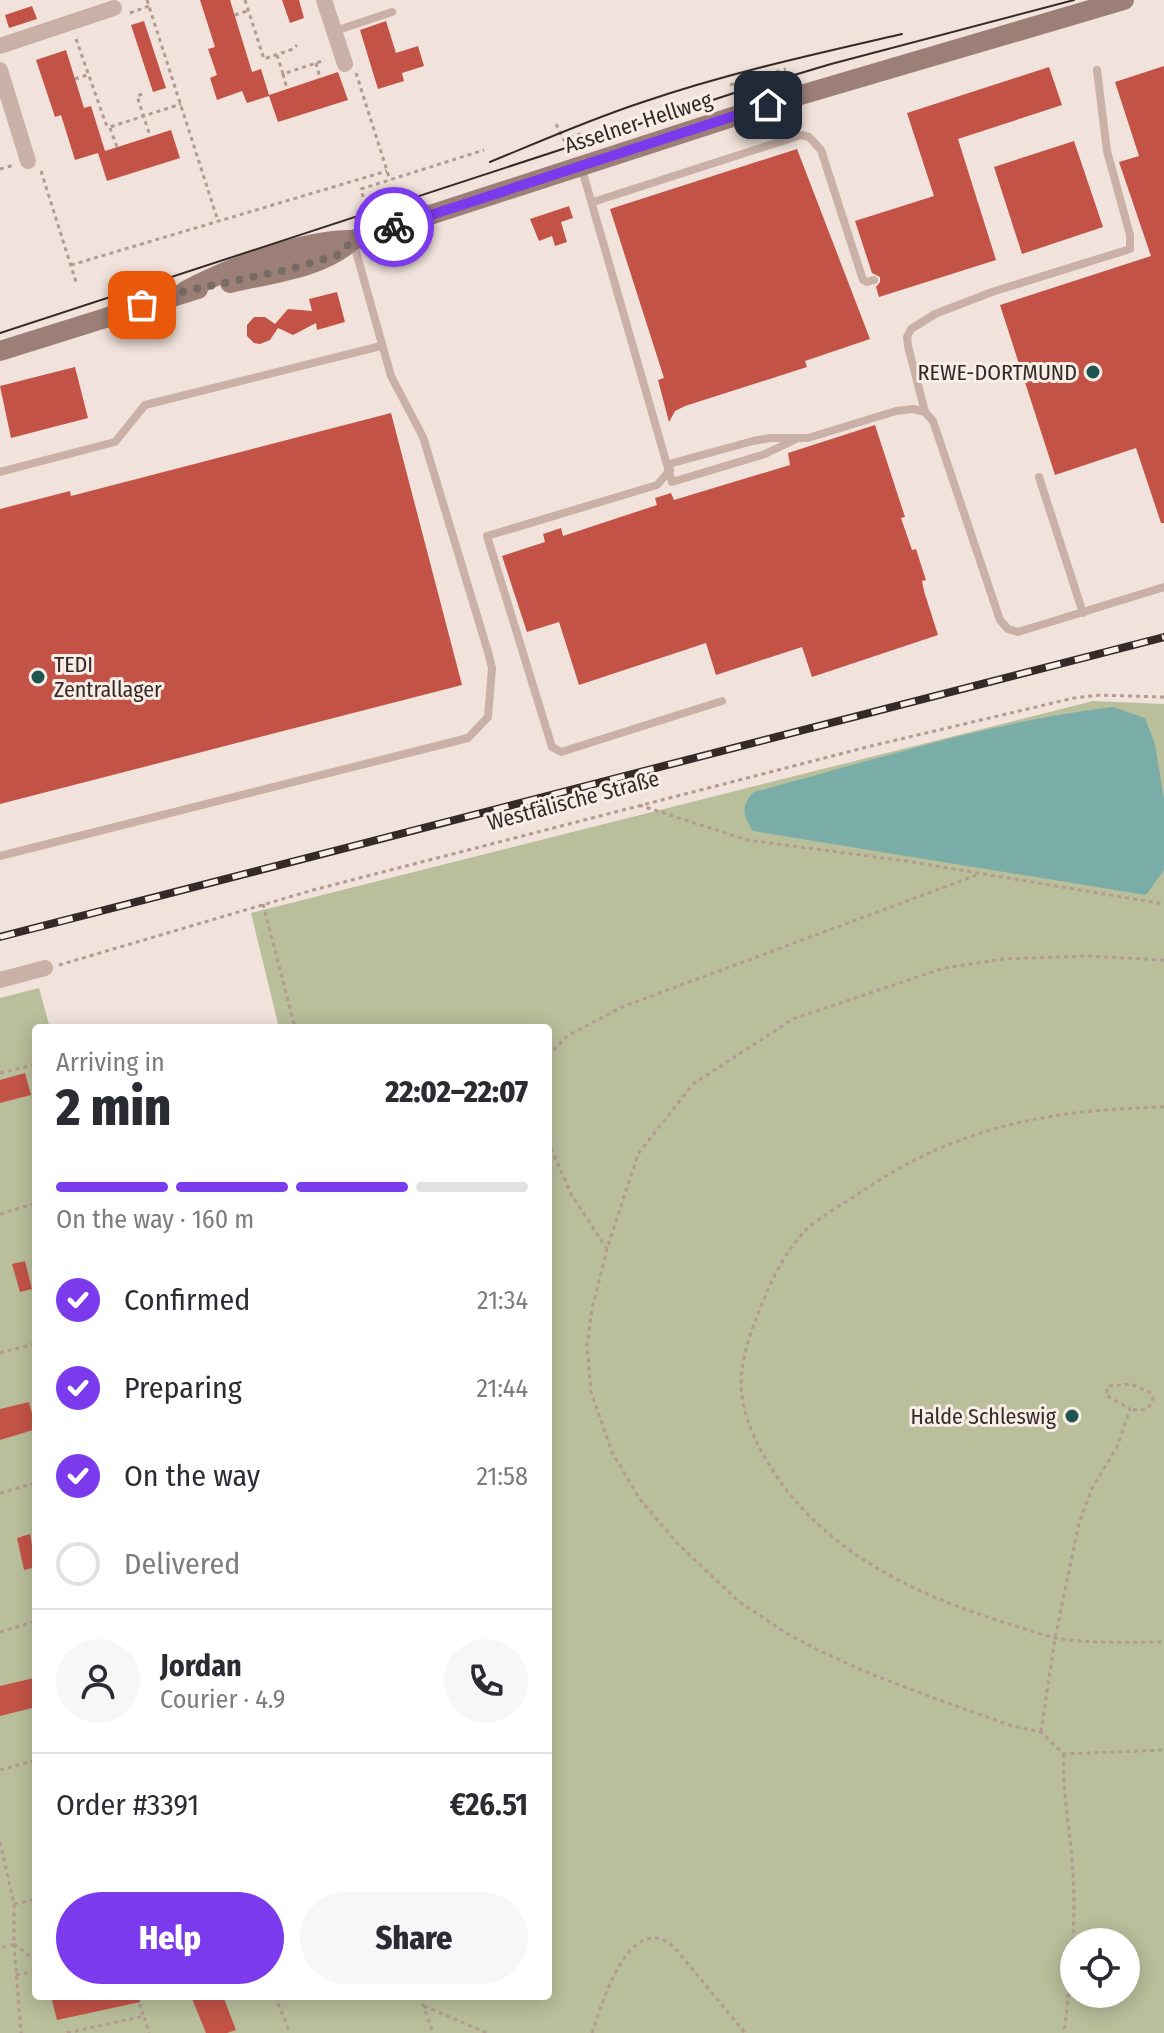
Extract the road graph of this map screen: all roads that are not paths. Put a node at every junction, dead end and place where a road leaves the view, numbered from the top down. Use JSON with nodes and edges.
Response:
{"nodes":[{"id":1,"x":324,"y":0,"type":"edge"},
{"id":2,"x":1124,"y":0,"type":"edge"},
{"id":3,"x":121,"y":11,"type":"road end"},
{"id":4,"x":392,"y":12,"type":"dead end"},
{"id":5,"x":335,"y":31,"type":"junction"},
{"id":6,"x":0,"y":46,"type":"edge"},
{"id":7,"x":345,"y":63,"type":"road end"},
{"id":8,"x":0,"y":70,"type":"edge"},
{"id":9,"x":1097,"y":70,"type":"dead end"},
{"id":10,"x":32,"y":160,"type":"road end"},
{"id":11,"x":581,"y":166,"type":"junction"},
{"id":12,"x":593,"y":202,"type":"junction"},
{"id":13,"x":851,"y":238,"type":"junction"},
{"id":14,"x":353,"y":240,"type":"junction"},
{"id":15,"x":862,"y":242,"type":"dead end"},
{"id":16,"x":874,"y":280,"type":"dead end"},
{"id":17,"x":381,"y":346,"type":"junction"},
{"id":18,"x":0,"y":351,"type":"edge"},
{"id":19,"x":925,"y":412,"type":"junction"},
{"id":20,"x":794,"y":439,"type":"junction"},
{"id":21,"x":669,"y":467,"type":"junction"},
{"id":22,"x":0,"y":472,"type":"edge"},
{"id":23,"x":1039,"y":477,"type":"dead end"},
{"id":24,"x":1164,"y":587,"type":"edge"},
{"id":25,"x":1083,"y":613,"type":"junction"},
{"id":26,"x":722,"y":701,"type":"dead end"},
{"id":27,"x":0,"y":856,"type":"edge"},
{"id":28,"x":45,"y":968,"type":"road end"},
{"id":29,"x":0,"y":980,"type":"edge"}],
"edges":[{"from":1,"to":5,"type":"street"},
{"from":2,"to":11,"type":"main road","name":"Asselner Hellweg"},
{"from":3,"to":6,"type":"street"},
{"from":4,"to":5,"type":"lane"},
{"from":5,"to":7,"type":"street"},
{"from":8,"to":10,"type":"street"},
{"from":9,"to":19,"type":"lane"},
{"from":11,"to":12,"type":"lane"},
{"from":11,"to":14,"type":"main road","name":"Asselner Hellweg"},
{"from":12,"to":13,"type":"lane"},
{"from":12,"to":21,"type":"lane"},
{"from":13,"to":15,"type":"lane"},
{"from":13,"to":16,"type":"lane"},
{"from":14,"to":17,"type":"lane"},
{"from":14,"to":18,"type":"main road","name":"Asselner Hellweg"},
{"from":17,"to":22,"type":"lane"},
{"from":17,"to":27,"type":"lane"},
{"from":19,"to":20,"type":"lane"},
{"from":19,"to":25,"type":"lane"},
{"from":20,"to":21,"type":"lane"},
{"from":20,"to":21,"type":"lane"},
{"from":21,"to":26,"type":"lane"},
{"from":23,"to":25,"type":"lane"},
{"from":24,"to":25,"type":"lane"},
{"from":28,"to":29,"type":"street"}]}
